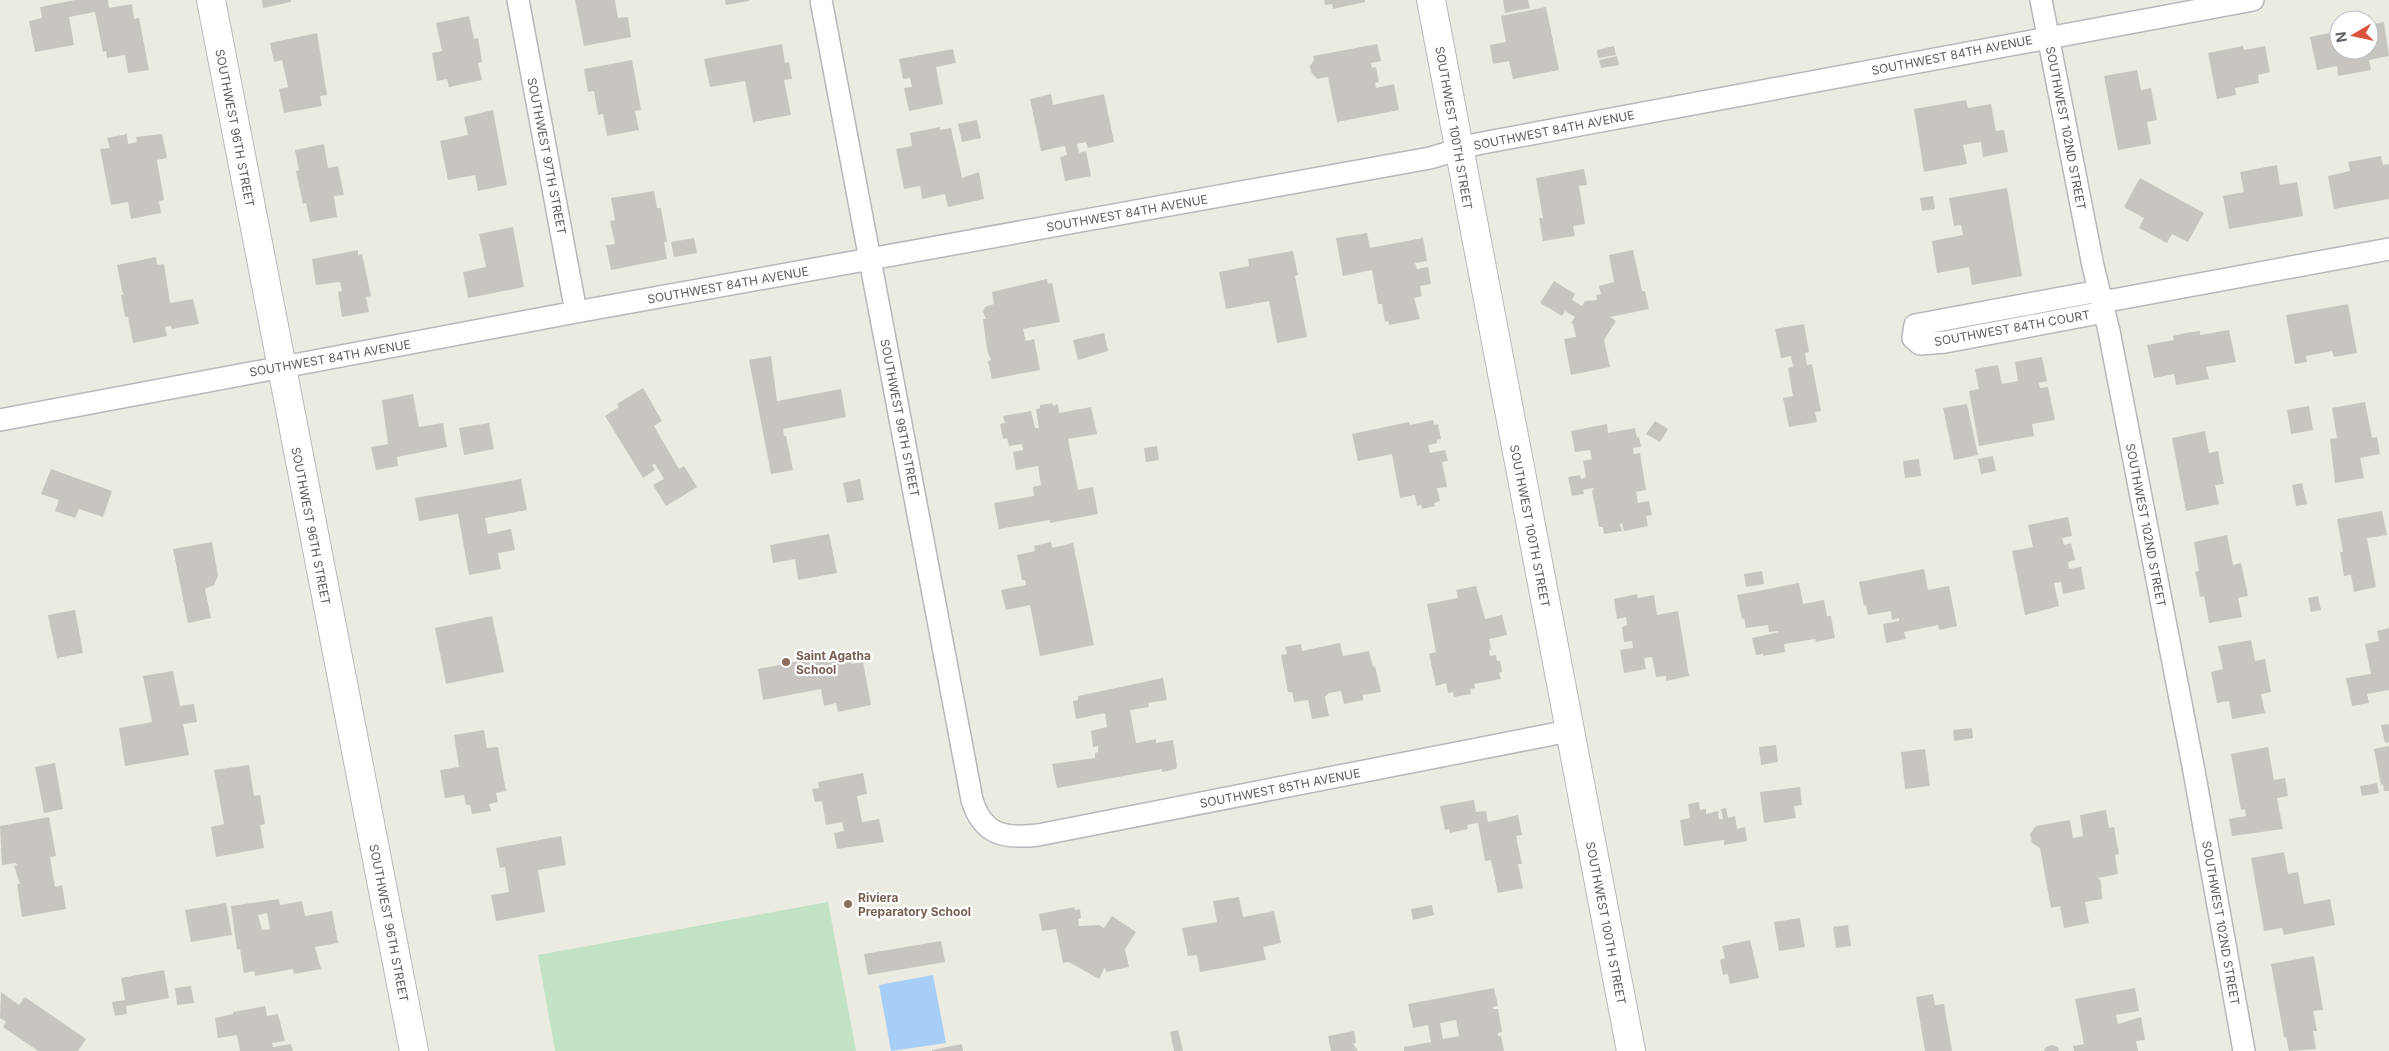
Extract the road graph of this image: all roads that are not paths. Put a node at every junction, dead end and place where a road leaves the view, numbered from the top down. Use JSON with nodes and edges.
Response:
{"nodes":[{"id":1,"x":211,"y":0,"type":"edge"},
{"id":2,"x":518,"y":0,"type":"edge"},
{"id":3,"x":821,"y":0,"type":"edge"},
{"id":4,"x":1431,"y":0,"type":"edge"},
{"id":5,"x":2041,"y":0,"type":"edge"},
{"id":6,"x":2253,"y":0,"type":"edge"},
{"id":7,"x":2048,"y":37,"type":"junction"},
{"id":8,"x":1458,"y":150,"type":"junction"},
{"id":9,"x":2388,"y":253,"type":"edge"},
{"id":10,"x":870,"y":259,"type":"junction"},
{"id":11,"x":2104,"y":309,"type":"junction"},
{"id":12,"x":576,"y":312,"type":"junction"},
{"id":13,"x":281,"y":367,"type":"junction"},
{"id":14,"x":0,"y":420,"type":"edge"},
{"id":15,"x":1569,"y":731,"type":"junction"},
{"id":16,"x":990,"y":830,"type":"joint"},
{"id":17,"x":414,"y":1051,"type":"edge"},
{"id":18,"x":1631,"y":1051,"type":"edge"},
{"id":19,"x":2244,"y":1051,"type":"edge"}],
"edges":[{"from":1,"to":13,"type":"street","name":"SOUTHWEST 96TH STREET"},
{"from":2,"to":12,"type":"street","name":"SOUTHWEST 97TH STREET"},
{"from":3,"to":10,"type":"street","name":"SOUTHWEST 98TH STREET"},
{"from":4,"to":8,"type":"street","name":"SOUTHWEST 100TH STREET"},
{"from":5,"to":7,"type":"street","name":"SOUTHWEST 102ND STREET"},
{"from":6,"to":7,"type":"street","name":"SOUTHWEST 84TH AVENUE"},
{"from":7,"to":8,"type":"street","name":"SOUTHWEST 84TH AVENUE"},
{"from":7,"to":11,"type":"street","name":"SOUTHWEST 102ND STREET"},
{"from":8,"to":10,"type":"street","name":"SOUTHWEST 84TH AVENUE"},
{"from":8,"to":15,"type":"street","name":"SOUTHWEST 100TH STREET"},
{"from":9,"to":11,"type":"street","name":"SOUTHWEST 84TH COURT"},
{"from":10,"to":12,"type":"street","name":"SOUTHWEST 84TH AVENUE"},
{"from":10,"to":16,"type":"street","name":"SOUTHWEST 98TH STREET"},
{"from":11,"to":11,"type":"street","name":"SOUTHWEST 84TH COURT"},
{"from":11,"to":19,"type":"street","name":"SOUTHWEST 102ND STREET"},
{"from":12,"to":13,"type":"street","name":"SOUTHWEST 84TH AVENUE"},
{"from":13,"to":14,"type":"street","name":"SOUTHWEST 84TH AVENUE"},
{"from":13,"to":17,"type":"street","name":"SOUTHWEST 96TH STREET"},
{"from":15,"to":16,"type":"street","name":"SOUTHWEST 85TH AVENUE"},
{"from":15,"to":18,"type":"street","name":"SOUTHWEST 100TH STREET"}]}
